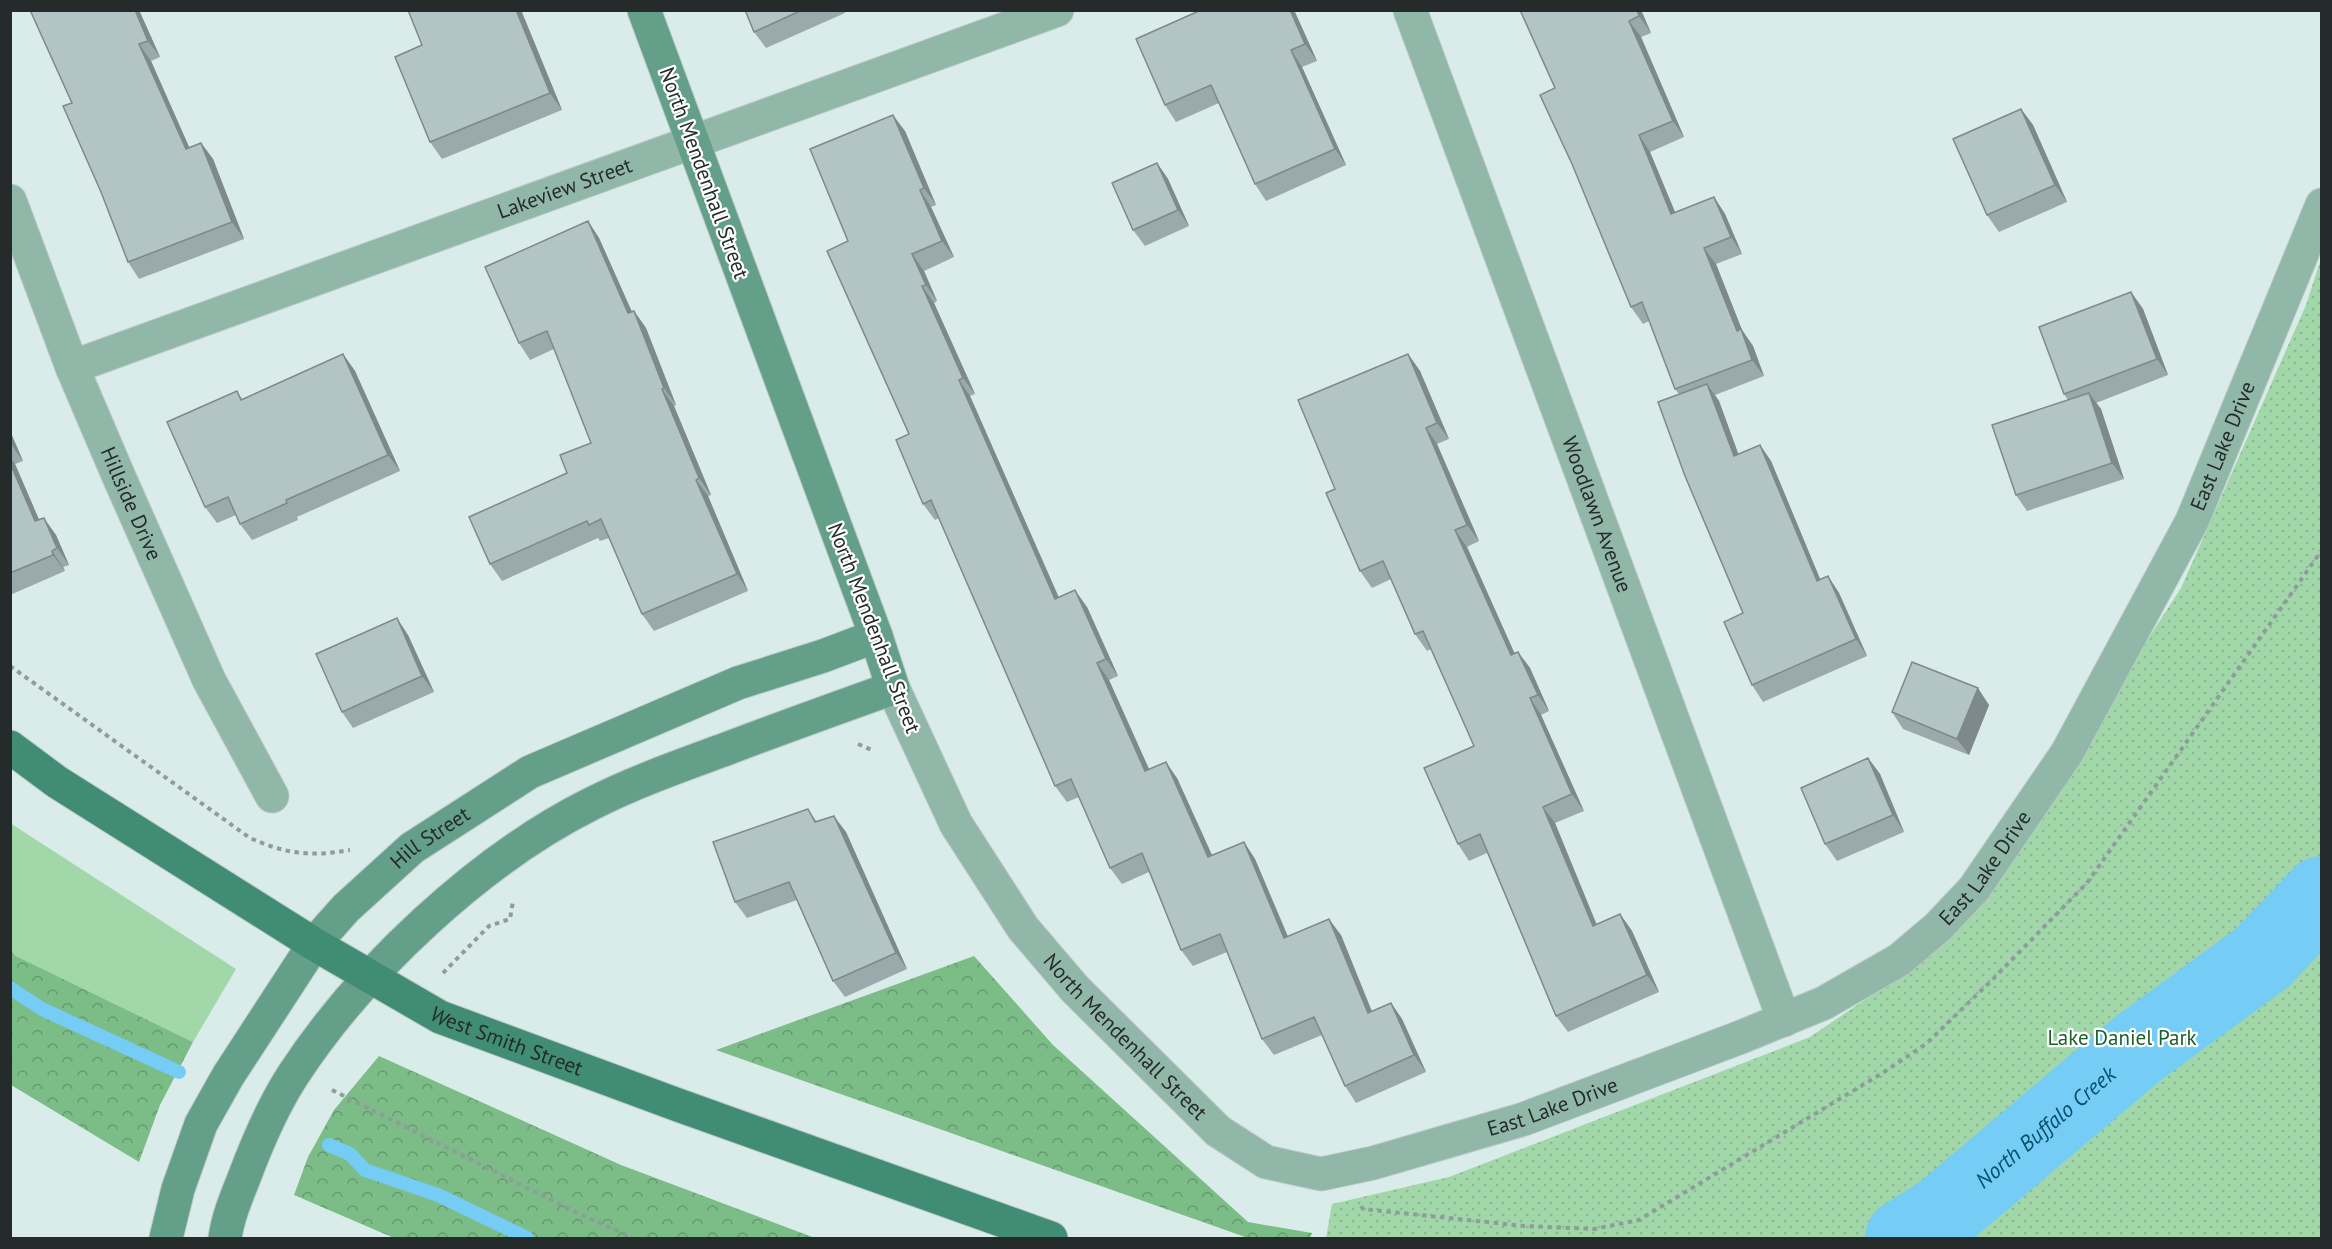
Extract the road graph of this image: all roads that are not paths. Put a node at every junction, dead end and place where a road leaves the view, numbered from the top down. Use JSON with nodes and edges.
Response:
{"nodes":[{"id":1,"x":644,"y":10,"type":"edge"},
{"id":2,"x":1057,"y":10,"type":"edge"},
{"id":3,"x":1410,"y":10,"type":"edge"},
{"id":4,"x":693,"y":144,"type":"junction"},
{"id":5,"x":10,"y":201,"type":"edge"},
{"id":6,"x":2322,"y":205,"type":"edge"},
{"id":7,"x":72,"y":367,"type":"junction"},
{"id":8,"x":876,"y":636,"type":"junction"},
{"id":9,"x":893,"y":688,"type":"junction"},
{"id":10,"x":10,"y":747,"type":"edge"},
{"id":11,"x":272,"y":796,"type":"dead end"},
{"id":12,"x":315,"y":945,"type":"junction"},
{"id":13,"x":371,"y":976,"type":"junction"},
{"id":14,"x":1784,"y":1020,"type":"junction"},
{"id":15,"x":1320,"y":1174,"type":"joint"},
{"id":16,"x":166,"y":1239,"type":"edge"},
{"id":17,"x":225,"y":1239,"type":"edge"},
{"id":18,"x":1051,"y":1239,"type":"edge"}],
"edges":[{"from":1,"to":4,"type":"street","name":"North Mendenhall Street"},
{"from":2,"to":4,"type":"street","name":"Lakeview Street"},
{"from":3,"to":14,"type":"street","name":"Woodlawn Avenue"},
{"from":4,"to":7,"type":"street","name":"Lakeview Street"},
{"from":4,"to":8,"type":"street","name":"North Mendenhall Street"},
{"from":5,"to":7,"type":"street","name":"Hillside Drive"},
{"from":6,"to":14,"type":"street","name":"East Lake Drive"},
{"from":7,"to":11,"type":"street","name":"Hillside Drive"},
{"from":8,"to":9,"type":"street","name":"North Mendenhall Street"},
{"from":8,"to":12,"type":"street","name":"Hill Street"},
{"from":9,"to":13,"type":"street"},
{"from":9,"to":15,"type":"street","name":"North Mendenhall Street"},
{"from":10,"to":12,"type":"main road","name":"West Smith Street"},
{"from":12,"to":13,"type":"main road","name":"West Smith Street"},
{"from":12,"to":16,"type":"street","name":"Hill Street"},
{"from":13,"to":17,"type":"street"},
{"from":13,"to":18,"type":"main road","name":"West Smith Street"},
{"from":14,"to":15,"type":"street","name":"East Lake Drive"}]}
